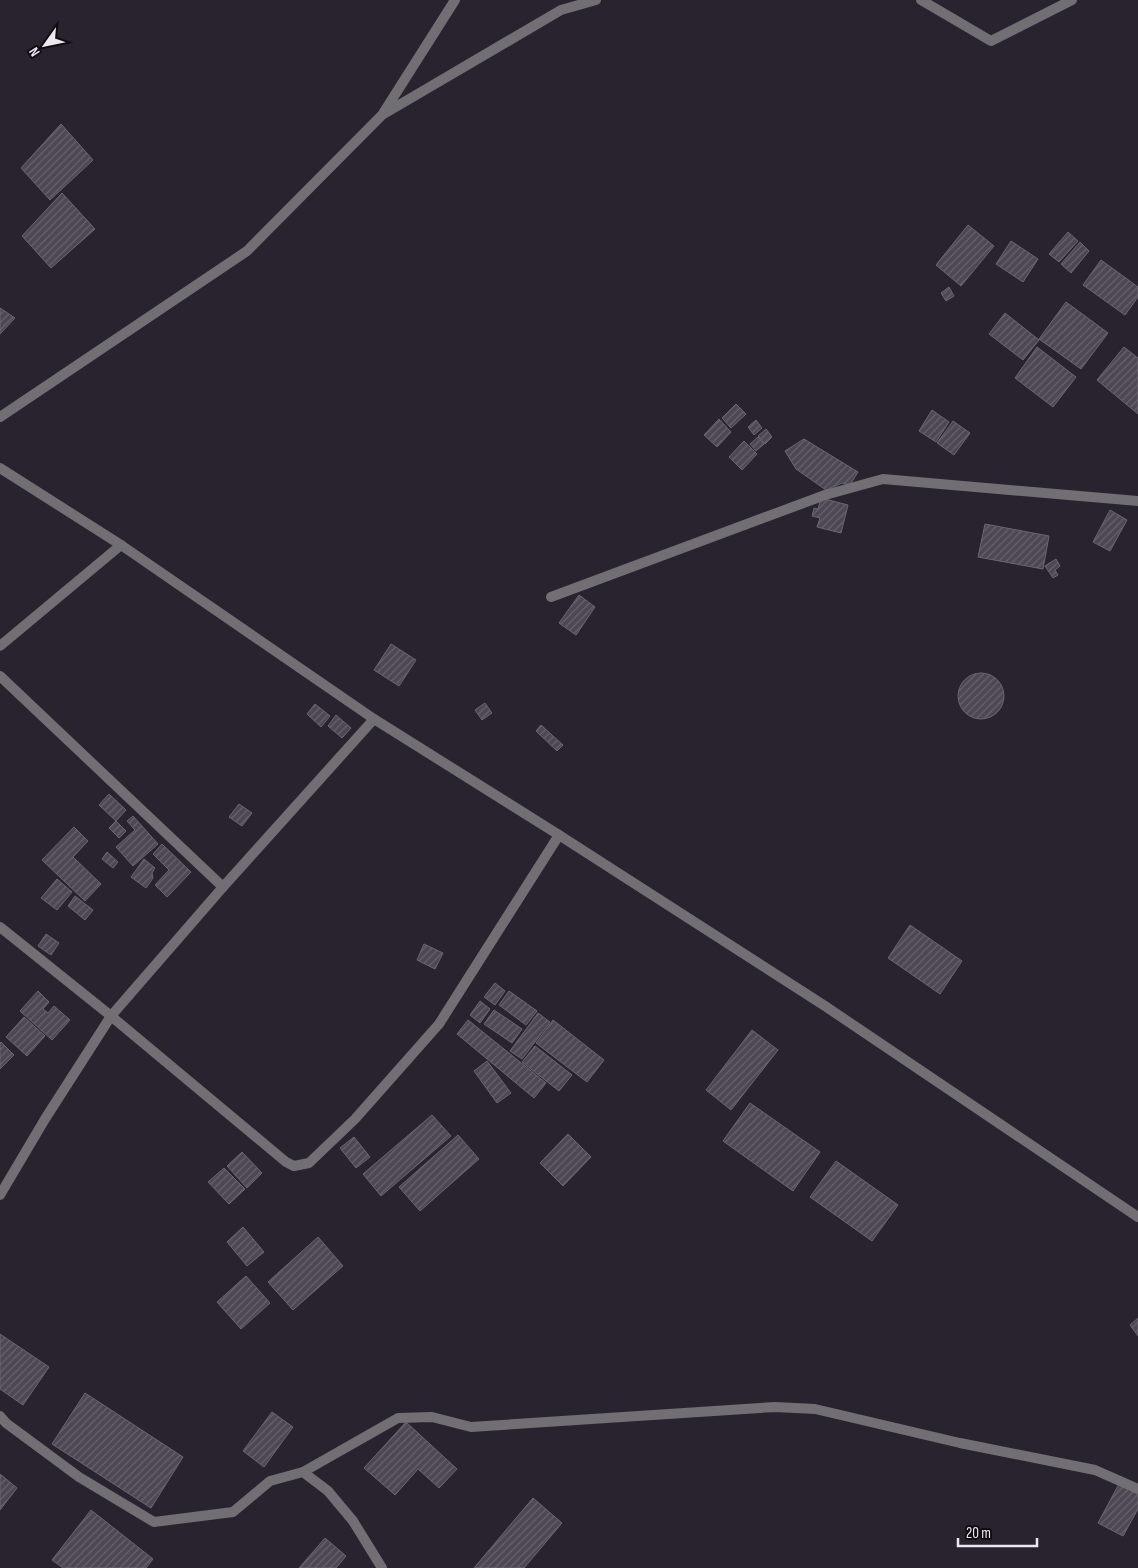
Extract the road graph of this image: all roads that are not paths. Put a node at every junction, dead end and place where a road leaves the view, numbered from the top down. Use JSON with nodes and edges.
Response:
{"nodes":[{"id":1,"x":455,"y":0,"type":"edge"},
{"id":2,"x":596,"y":0,"type":"edge"},
{"id":3,"x":921,"y":0,"type":"edge"},
{"id":4,"x":1072,"y":0,"type":"edge"},
{"id":5,"x":382,"y":115,"type":"junction"},
{"id":6,"x":0,"y":417,"type":"edge"},
{"id":7,"x":0,"y":468,"type":"edge"},
{"id":8,"x":1138,"y":501,"type":"edge"},
{"id":9,"x":122,"y":545,"type":"junction"},
{"id":10,"x":551,"y":597,"type":"dead end"},
{"id":11,"x":0,"y":646,"type":"edge"},
{"id":12,"x":0,"y":676,"type":"edge"},
{"id":13,"x":374,"y":719,"type":"junction"},
{"id":14,"x":559,"y":835,"type":"junction"},
{"id":15,"x":223,"y":888,"type":"junction"},
{"id":16,"x":0,"y":927,"type":"edge"},
{"id":17,"x":111,"y":1016,"type":"junction"},
{"id":18,"x":0,"y":1195,"type":"edge"},
{"id":19,"x":1138,"y":1217,"type":"edge"},
{"id":20,"x":2,"y":1423,"type":"edge"},
{"id":21,"x":303,"y":1472,"type":"junction"},
{"id":22,"x":1138,"y":1489,"type":"edge"},
{"id":23,"x":382,"y":1568,"type":"edge"}],
"edges":[{"from":1,"to":5,"type":"street"},
{"from":2,"to":5,"type":"street"},
{"from":3,"to":4,"type":"street"},
{"from":5,"to":6,"type":"street"},
{"from":7,"to":9,"type":"street"},
{"from":8,"to":10,"type":"street"},
{"from":9,"to":11,"type":"street"},
{"from":9,"to":13,"type":"street"},
{"from":12,"to":15,"type":"street"},
{"from":13,"to":14,"type":"street"},
{"from":13,"to":15,"type":"street"},
{"from":14,"to":17,"type":"street"},
{"from":14,"to":19,"type":"street"},
{"from":15,"to":17,"type":"street"},
{"from":16,"to":17,"type":"street"},
{"from":17,"to":18,"type":"street"},
{"from":20,"to":21,"type":"street"},
{"from":21,"to":22,"type":"street"},
{"from":21,"to":23,"type":"street"}]}
